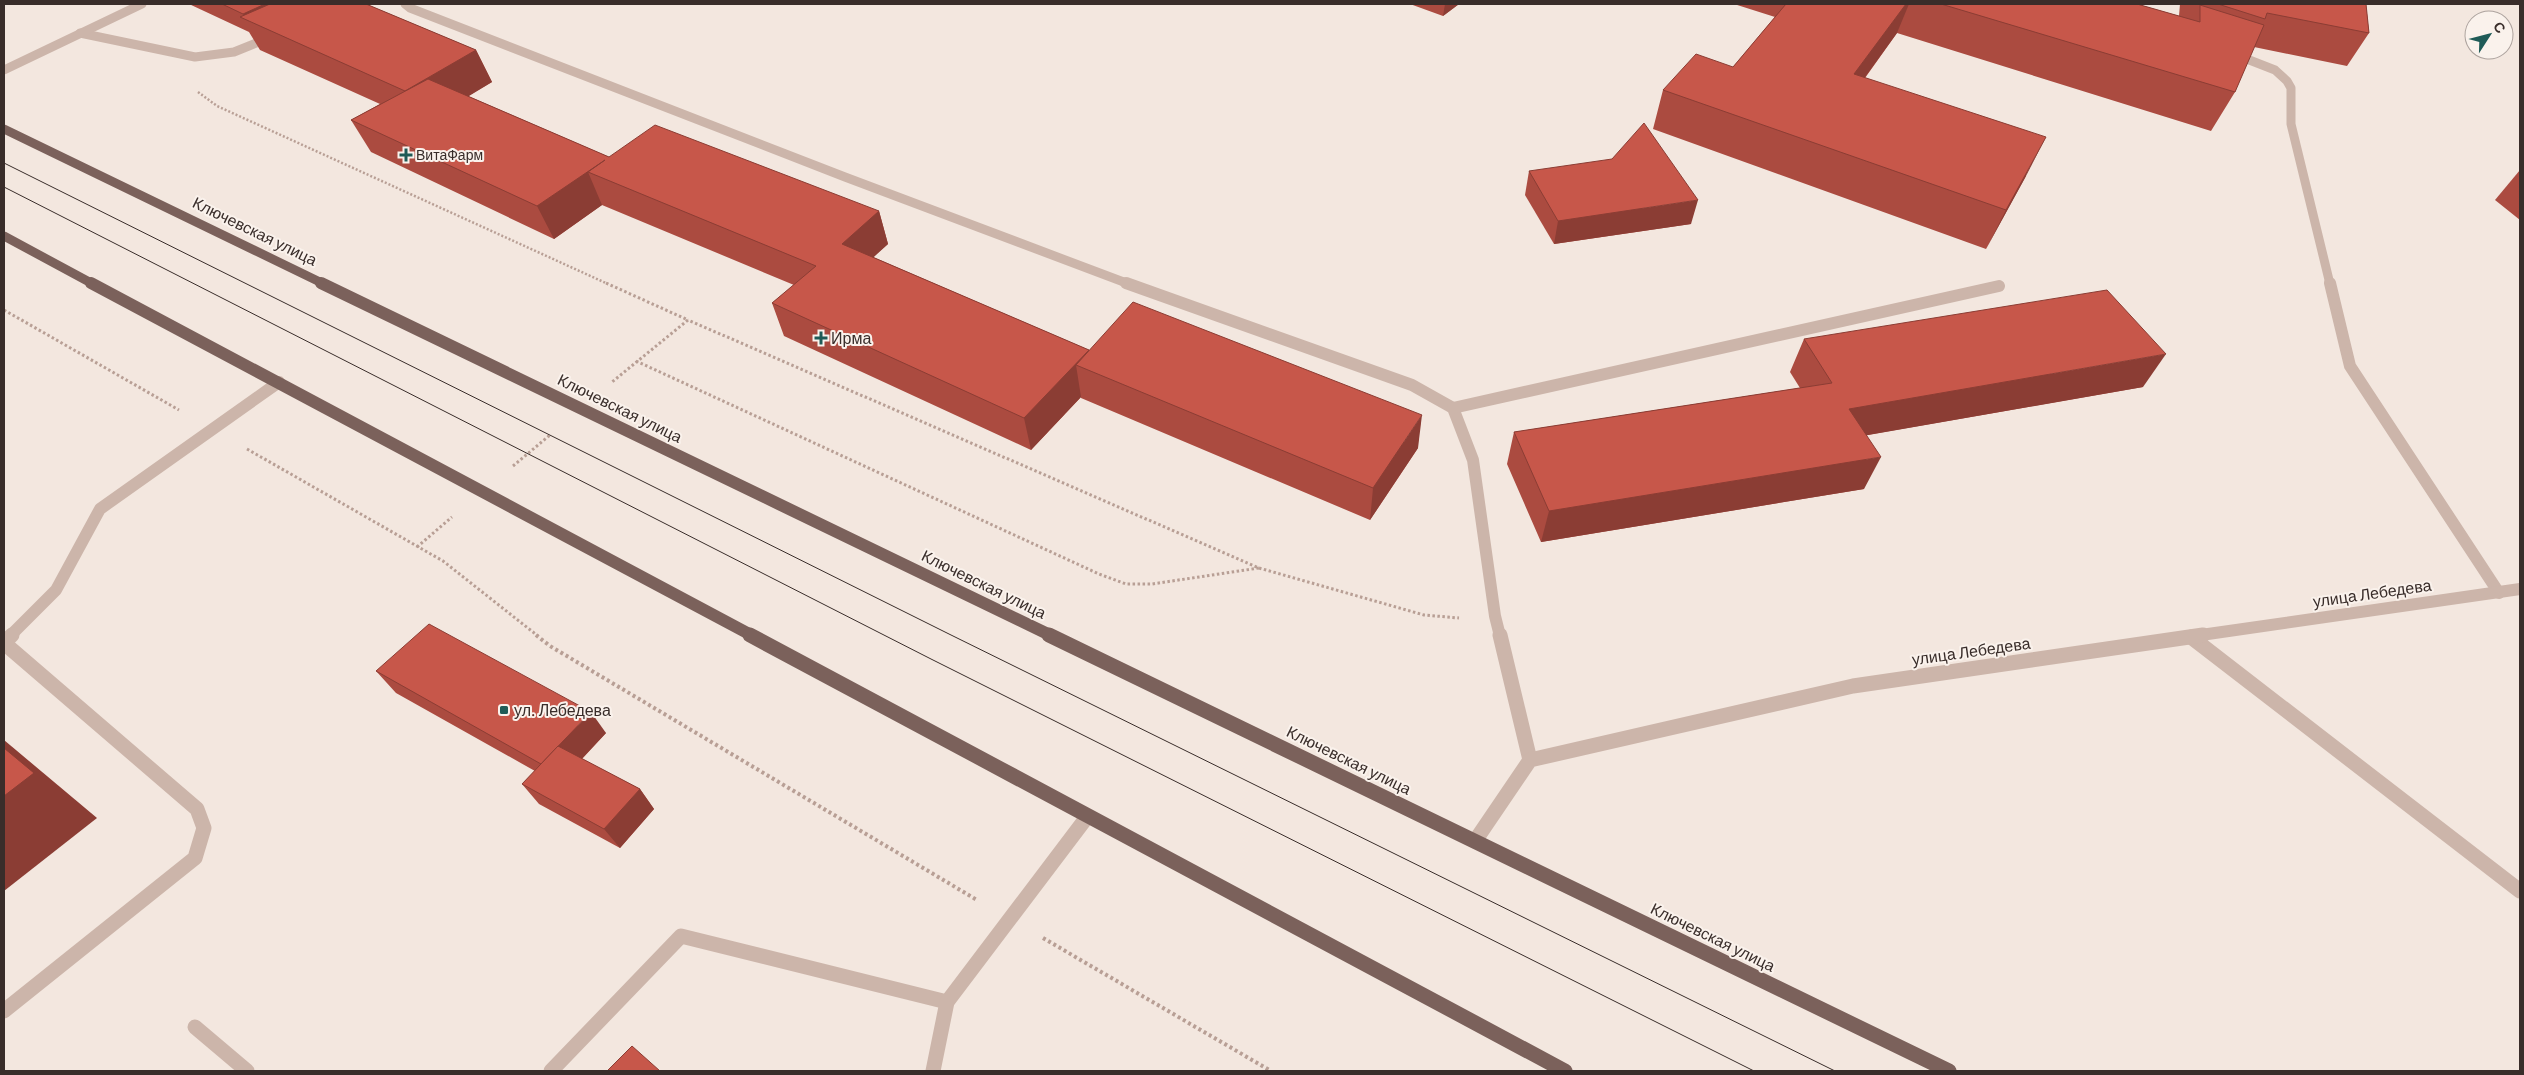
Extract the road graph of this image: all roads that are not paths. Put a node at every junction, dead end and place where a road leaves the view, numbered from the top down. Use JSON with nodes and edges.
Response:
{"nodes":[{"id":1,"x":142,"y":4,"type":"edge"},
{"id":2,"x":405,"y":4,"type":"edge"},
{"id":3,"x":283,"y":32,"type":"edge"},
{"id":4,"x":80,"y":33,"type":"junction"},
{"id":5,"x":2225,"y":52,"type":"edge"},
{"id":6,"x":4,"y":70,"type":"edge"},
{"id":7,"x":4,"y":129,"type":"edge"},
{"id":8,"x":4,"y":236,"type":"edge"},
{"id":9,"x":1998,"y":286,"type":"dead end"},
{"id":10,"x":280,"y":382,"type":"junction"},
{"id":11,"x":1453,"y":408,"type":"junction"},
{"id":12,"x":2520,"y":589,"type":"edge"},
{"id":13,"x":2499,"y":593,"type":"junction"},
{"id":14,"x":2191,"y":637,"type":"junction"},
{"id":15,"x":4,"y":643,"type":"edge"},
{"id":16,"x":1530,"y":760,"type":"junction"},
{"id":17,"x":1087,"y":817,"type":"junction"},
{"id":18,"x":1475,"y":841,"type":"junction"},
{"id":19,"x":2520,"y":891,"type":"edge"},
{"id":20,"x":947,"y":1002,"type":"junction"},
{"id":21,"x":4,"y":1011,"type":"edge"},
{"id":22,"x":195,"y":1027,"type":"dead end"},
{"id":23,"x":247,"y":1071,"type":"edge"},
{"id":24,"x":551,"y":1071,"type":"edge"},
{"id":25,"x":932,"y":1071,"type":"edge"},
{"id":26,"x":1565,"y":1071,"type":"edge"},
{"id":27,"x":1949,"y":1071,"type":"edge"}],
"edges":[{"from":1,"to":4,"type":"street"},
{"from":2,"to":11,"type":"street"},
{"from":3,"to":4,"type":"street"},
{"from":4,"to":6,"type":"street"},
{"from":5,"to":13,"type":"street"},
{"from":7,"to":18,"type":"main road","name":"Ключевская улица"},
{"from":8,"to":10,"type":"main road"},
{"from":9,"to":11,"type":"street"},
{"from":10,"to":15,"type":"street"},
{"from":10,"to":17,"type":"main road"},
{"from":11,"to":16,"type":"street"},
{"from":12,"to":13,"type":"street","name":"улица Лебедева"},
{"from":13,"to":14,"type":"street","name":"улица Лебедева"},
{"from":14,"to":16,"type":"street","name":"улица Лебедева"},
{"from":14,"to":19,"type":"street"},
{"from":15,"to":21,"type":"street"},
{"from":16,"to":18,"type":"street"},
{"from":17,"to":20,"type":"street"},
{"from":17,"to":26,"type":"main road"},
{"from":18,"to":27,"type":"main road","name":"Ключевская улица"},
{"from":20,"to":24,"type":"street"},
{"from":20,"to":25,"type":"street"},
{"from":22,"to":23,"type":"street"}]}
